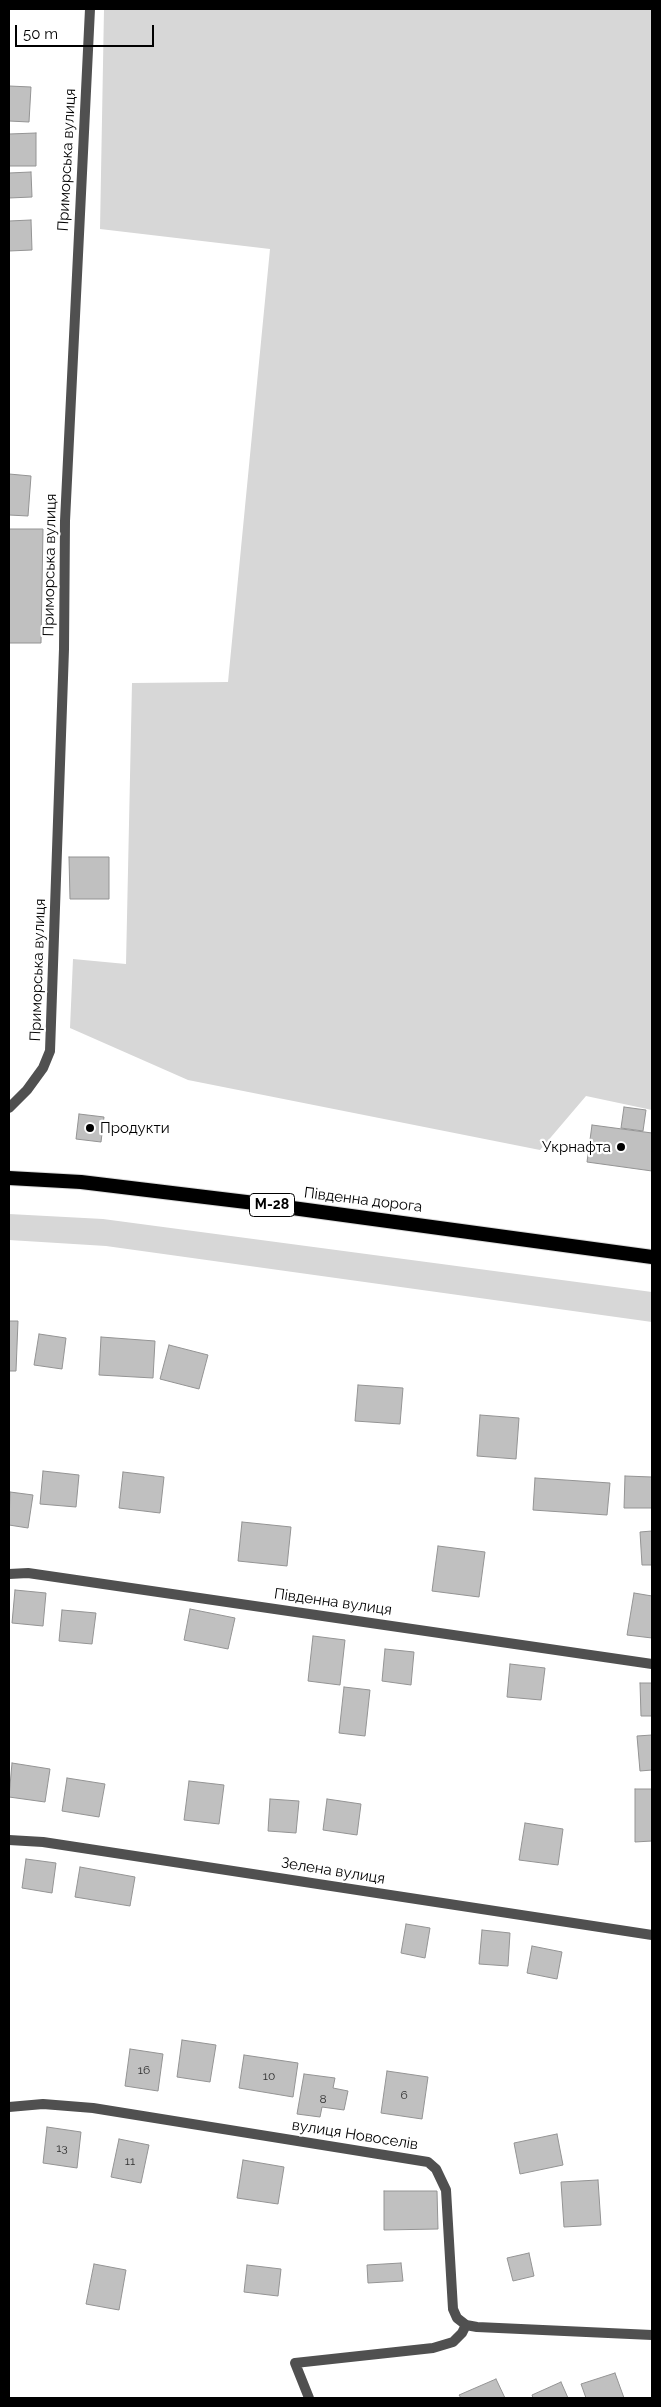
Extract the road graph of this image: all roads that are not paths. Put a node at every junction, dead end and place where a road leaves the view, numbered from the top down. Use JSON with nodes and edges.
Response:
{"nodes":[{"id":1,"x":90,"y":9,"type":"edge"},
{"id":2,"x":9,"y":1108,"type":"edge"},
{"id":3,"x":9,"y":1178,"type":"edge"},
{"id":4,"x":652,"y":1257,"type":"edge"},
{"id":5,"x":9,"y":1574,"type":"edge"},
{"id":6,"x":652,"y":1664,"type":"edge"},
{"id":7,"x":9,"y":1840,"type":"edge"},
{"id":8,"x":652,"y":1935,"type":"edge"},
{"id":9,"x":9,"y":2107,"type":"edge"},
{"id":10,"x":466,"y":2325,"type":"junction"},
{"id":11,"x":652,"y":2335,"type":"edge"},
{"id":12,"x":309,"y":2398,"type":"edge"}],
"edges":[{"from":1,"to":2,"type":"street","name":"Приморська вулиця"},
{"from":3,"to":4,"type":"highway","name":"Південна дорога","number":"М-28"},
{"from":5,"to":6,"type":"street","name":"Південна вулиця"},
{"from":7,"to":8,"type":"street","name":"Зелена вулиця"},
{"from":9,"to":10,"type":"street","name":"вулиця Новоселів"},
{"from":10,"to":11,"type":"street"},
{"from":10,"to":12,"type":"street"}]}
